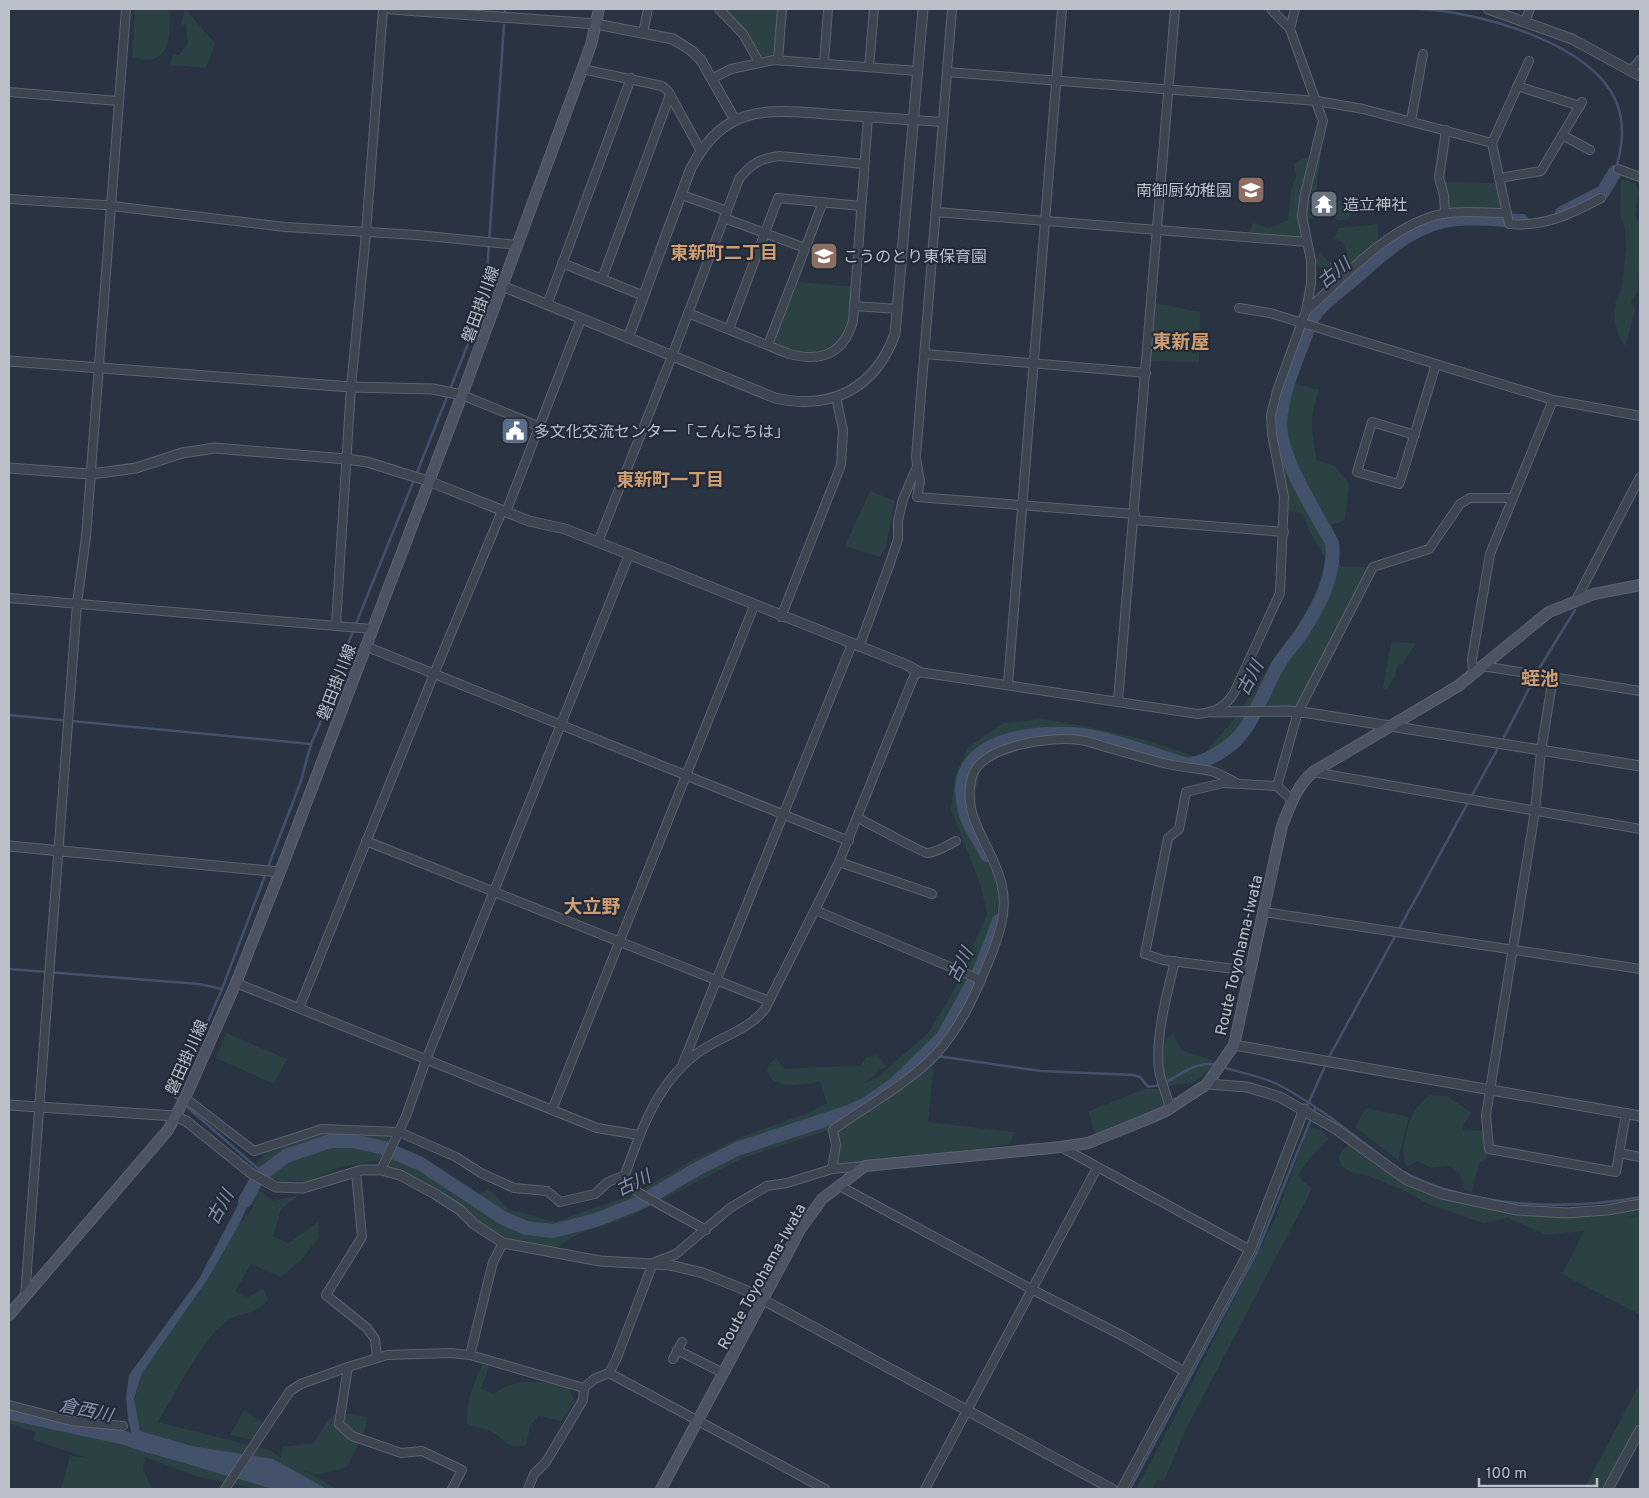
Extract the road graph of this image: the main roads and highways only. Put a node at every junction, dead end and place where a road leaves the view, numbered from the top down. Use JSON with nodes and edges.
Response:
{"nodes":[{"id":1,"x":599,"y":9,"type":"edge"},
{"id":2,"x":1640,"y":585,"type":"edge"},
{"id":3,"x":9,"y":1315,"type":"edge"},
{"id":4,"x":661,"y":1489,"type":"edge"}],
"edges":[{"from":1,"to":3,"type":"main road","name":"磐田掛川線"},
{"from":2,"to":4,"type":"main road","name":"Route Toyohama-Iwata"}]}
